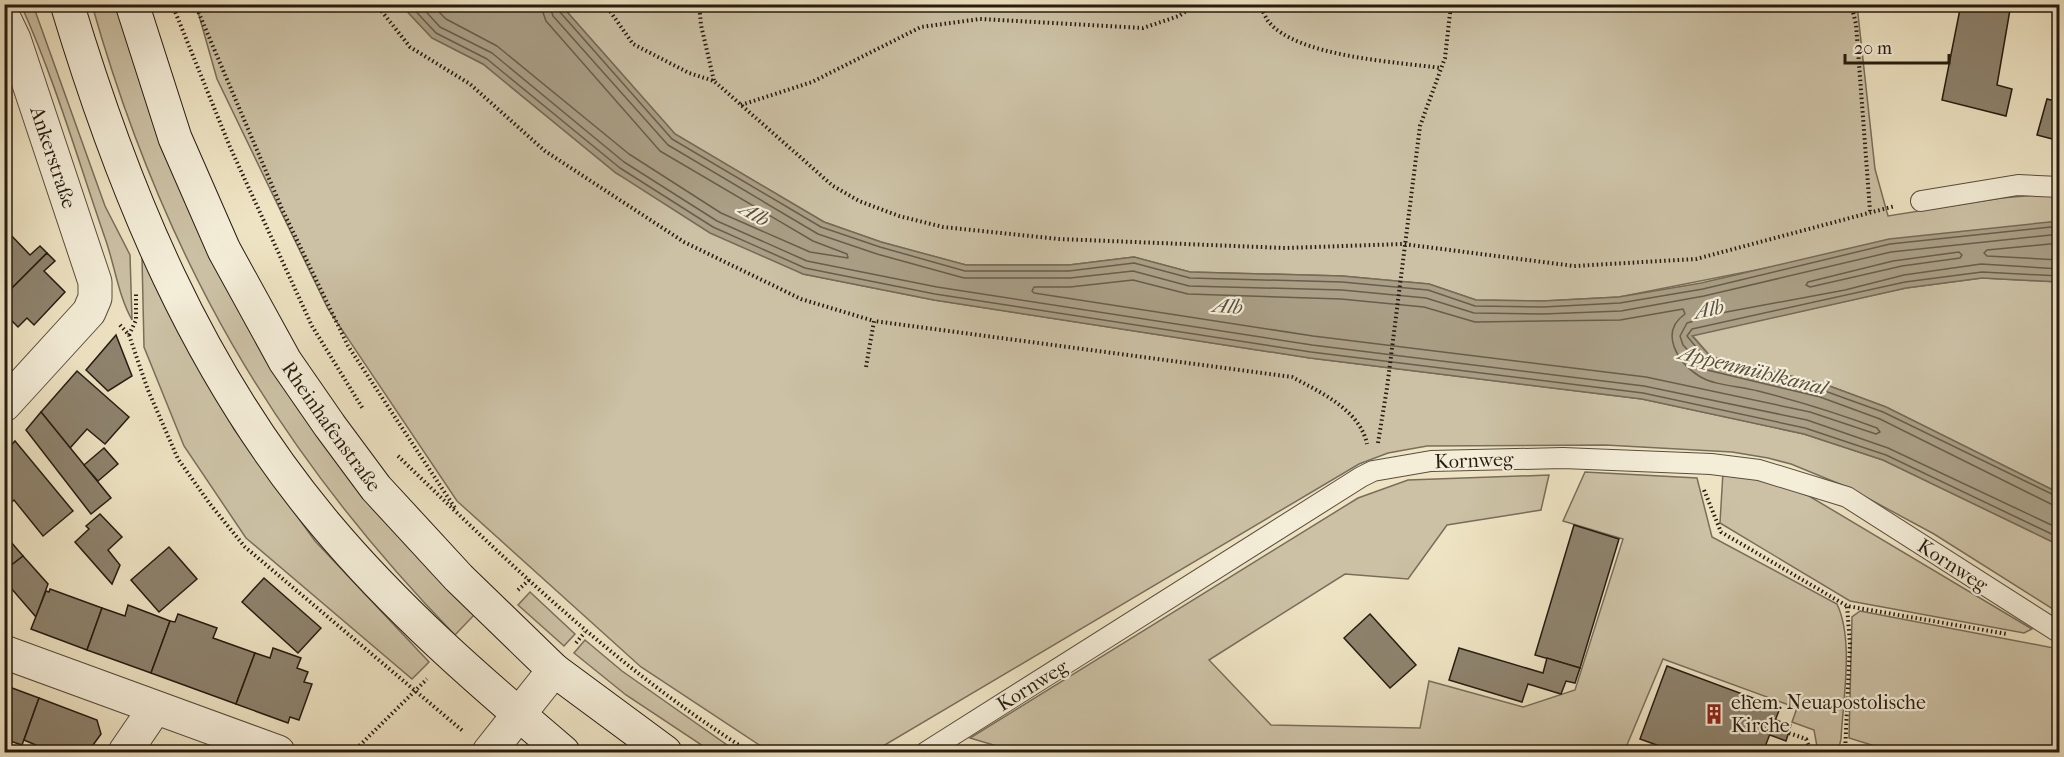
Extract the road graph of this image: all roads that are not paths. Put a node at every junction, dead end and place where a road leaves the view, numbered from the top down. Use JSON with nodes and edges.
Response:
{"nodes":[{"id":1,"x":68,"y":4,"type":"edge"},
{"id":2,"x":132,"y":4,"type":"edge"},
{"id":3,"x":4,"y":18,"type":"edge"},
{"id":4,"x":2060,"y":187,"type":"edge"},
{"id":5,"x":1921,"y":201,"type":"road end"},
{"id":6,"x":4,"y":405,"type":"edge"},
{"id":7,"x":2058,"y":632,"type":"edge"},
{"id":8,"x":4,"y":652,"type":"edge"},
{"id":9,"x":554,"y":670,"type":"junction"},
{"id":10,"x":155,"y":708,"type":"junction"},
{"id":11,"x":519,"y":714,"type":"junction"},
{"id":12,"x":480,"y":746,"type":"edge"},
{"id":13,"x":125,"y":753,"type":"edge"},
{"id":14,"x":278,"y":753,"type":"edge"},
{"id":15,"x":564,"y":753,"type":"edge"},
{"id":16,"x":665,"y":753,"type":"edge"},
{"id":17,"x":926,"y":753,"type":"edge"}],
"edges":[{"from":1,"to":11,"type":"main road"},
{"from":2,"to":9,"type":"main road","name":"Rheinhafenstraße"},
{"from":3,"to":6,"type":"main road","name":"Ankerstraße"},
{"from":4,"to":5,"type":"lane"},
{"from":7,"to":17,"type":"lane","name":"Kornweg"},
{"from":8,"to":10,"type":"main road"},
{"from":9,"to":11,"type":"main road"},
{"from":9,"to":16,"type":"main road","name":"Rheinhafenstraße"},
{"from":10,"to":13,"type":"main road"},
{"from":10,"to":14,"type":"main road"},
{"from":11,"to":12,"type":"main road"},
{"from":11,"to":15,"type":"main road"}]}
